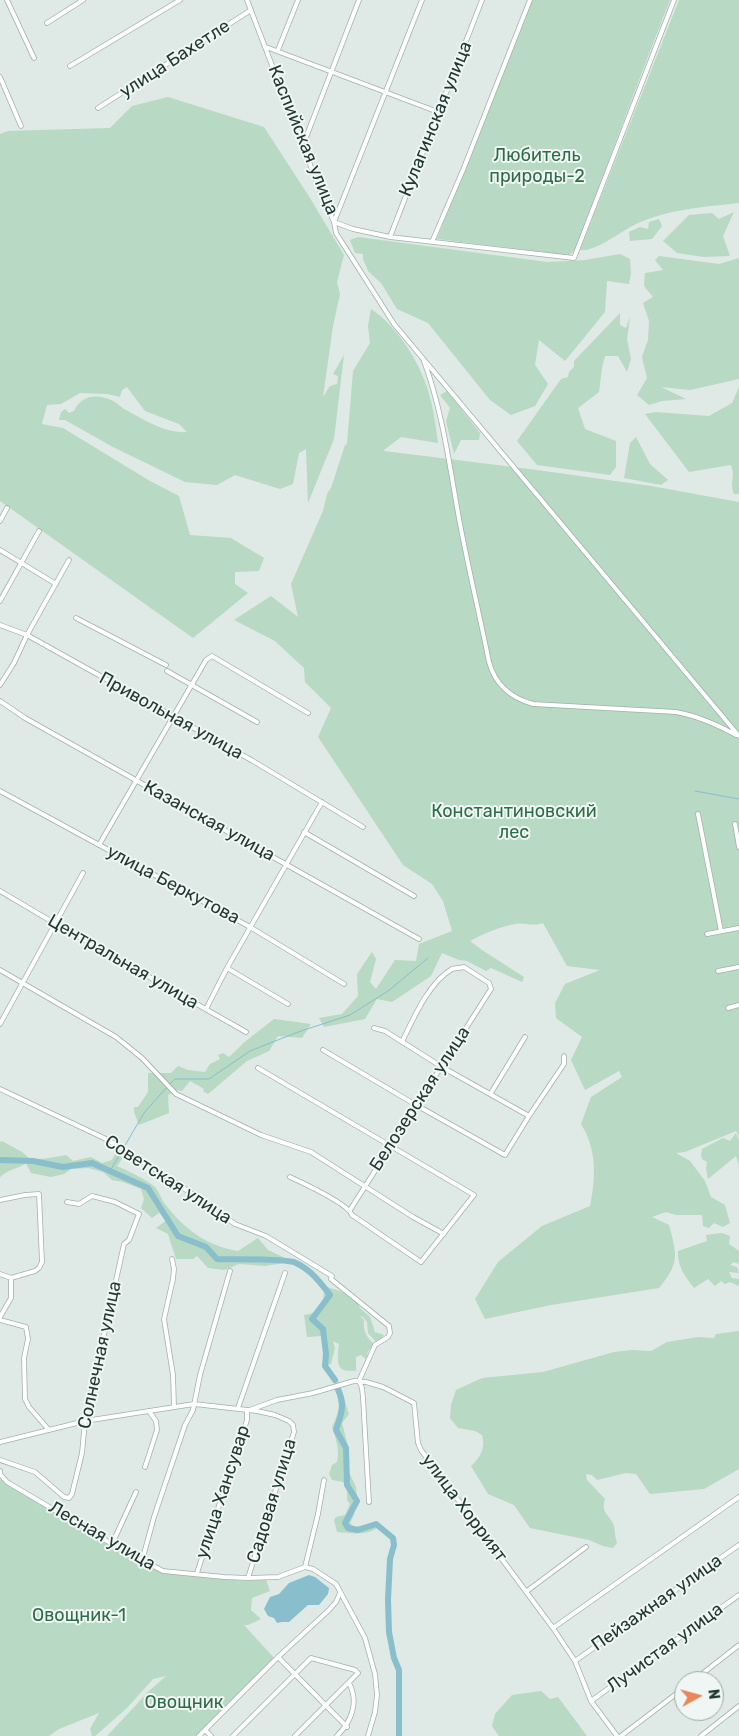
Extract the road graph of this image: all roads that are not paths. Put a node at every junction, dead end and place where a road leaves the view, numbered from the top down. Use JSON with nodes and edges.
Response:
{"nodes":[{"id":1,"x":7,"y":0,"type":"edge"},
{"id":2,"x":83,"y":0,"type":"edge"},
{"id":3,"x":180,"y":0,"type":"edge"},
{"id":4,"x":247,"y":0,"type":"edge"},
{"id":5,"x":298,"y":0,"type":"edge"},
{"id":6,"x":359,"y":0,"type":"edge"},
{"id":7,"x":422,"y":0,"type":"edge"},
{"id":8,"x":482,"y":0,"type":"edge"},
{"id":9,"x":530,"y":0,"type":"edge"},
{"id":10,"x":674,"y":0,"type":"edge"},
{"id":11,"x":251,"y":10,"type":"junction"},
{"id":12,"x":48,"y":23,"type":"dead end"},
{"id":13,"x":266,"y":47,"type":"junction"},
{"id":14,"x":278,"y":50,"type":"junction"},
{"id":15,"x":34,"y":58,"type":"dead end"},
{"id":16,"x":70,"y":66,"type":"dead end"},
{"id":17,"x":332,"y":71,"type":"junction"},
{"id":18,"x":0,"y":77,"type":"edge"},
{"id":19,"x":386,"y":92,"type":"junction"},
{"id":20,"x":98,"y":108,"type":"dead end"},
{"id":21,"x":438,"y":112,"type":"junction"},
{"id":22,"x":20,"y":126,"type":"dead end"},
{"id":23,"x":302,"y":142,"type":"junction"},
{"id":24,"x":334,"y":222,"type":"junction"},
{"id":25,"x":390,"y":238,"type":"junction"},
{"id":26,"x":432,"y":242,"type":"junction"},
{"id":27,"x":422,"y":357,"type":"junction"},
{"id":28,"x":7,"y":508,"type":"dead end"},
{"id":29,"x":0,"y":521,"type":"edge"},
{"id":30,"x":39,"y":530,"type":"dead end"},
{"id":31,"x":0,"y":550,"type":"edge"},
{"id":32,"x":69,"y":560,"type":"dead end"},
{"id":33,"x":23,"y":563,"type":"junction"},
{"id":34,"x":56,"y":584,"type":"junction"},
{"id":35,"x":0,"y":601,"type":"edge"},
{"id":36,"x":76,"y":618,"type":"dead end"},
{"id":37,"x":0,"y":625,"type":"edge"},
{"id":38,"x":27,"y":635,"type":"junction"},
{"id":39,"x":166,"y":665,"type":"dead end"},
{"id":40,"x":167,"y":671,"type":"dead end"},
{"id":41,"x":0,"y":685,"type":"edge"},
{"id":42,"x":191,"y":685,"type":"junction"},
{"id":43,"x":0,"y":701,"type":"edge"},
{"id":44,"x":308,"y":713,"type":"dead end"},
{"id":45,"x":174,"y":718,"type":"junction"},
{"id":46,"x":257,"y":722,"type":"dead end"},
{"id":47,"x":739,"y":736,"type":"edge"},
{"id":48,"x":136,"y":780,"type":"junction"},
{"id":49,"x":0,"y":791,"type":"edge"},
{"id":50,"x":322,"y":802,"type":"junction"},
{"id":51,"x":698,"y":814,"type":"dead end"},
{"id":52,"x":734,"y":824,"type":"dead end"},
{"id":53,"x":363,"y":827,"type":"dead end"},
{"id":54,"x":304,"y":832,"type":"junction"},
{"id":55,"x":99,"y":845,"type":"junction"},
{"id":56,"x":739,"y":847,"type":"edge"},
{"id":57,"x":287,"y":864,"type":"junction"},
{"id":58,"x":83,"y":873,"type":"dead end"},
{"id":59,"x":0,"y":891,"type":"edge"},
{"id":60,"x":414,"y":896,"type":"dead end"},
{"id":61,"x":56,"y":924,"type":"junction"},
{"id":62,"x":250,"y":927,"type":"junction"},
{"id":63,"x":739,"y":928,"type":"edge"},
{"id":64,"x":721,"y":932,"type":"junction"},
{"id":65,"x":706,"y":934,"type":"dead end"},
{"id":66,"x":419,"y":939,"type":"dead end"},
{"id":67,"x":739,"y":966,"type":"edge"},
{"id":68,"x":227,"y":968,"type":"junction"},
{"id":69,"x":0,"y":970,"type":"edge"},
{"id":70,"x":718,"y":971,"type":"dead end"},
{"id":71,"x":24,"y":982,"type":"junction"},
{"id":72,"x":344,"y":984,"type":"dead end"},
{"id":73,"x":288,"y":1004,"type":"dead end"},
{"id":74,"x":739,"y":1005,"type":"edge"},
{"id":75,"x":728,"y":1008,"type":"dead end"},
{"id":76,"x":206,"y":1009,"type":"junction"},
{"id":77,"x":0,"y":1024,"type":"edge"},
{"id":78,"x":374,"y":1028,"type":"dead end"},
{"id":79,"x":246,"y":1032,"type":"dead end"},
{"id":80,"x":525,"y":1037,"type":"dead end"},
{"id":81,"x":402,"y":1042,"type":"junction"},
{"id":82,"x":323,"y":1050,"type":"dead end"},
{"id":83,"x":564,"y":1056,"type":"dead end"},
{"id":84,"x":442,"y":1067,"type":"junction"},
{"id":85,"x":258,"y":1068,"type":"dead end"},
{"id":86,"x":0,"y":1089,"type":"edge"},
{"id":87,"x":491,"y":1093,"type":"junction"},
{"id":88,"x":416,"y":1105,"type":"junction"},
{"id":89,"x":528,"y":1116,"type":"junction"},
{"id":90,"x":390,"y":1146,"type":"junction"},
{"id":91,"x":290,"y":1177,"type":"dead end"},
{"id":92,"x":365,"y":1186,"type":"junction"},
{"id":93,"x":0,"y":1200,"type":"edge"},
{"id":94,"x":67,"y":1202,"type":"dead end"},
{"id":95,"x":350,"y":1210,"type":"junction"},
{"id":96,"x":444,"y":1234,"type":"junction"},
{"id":97,"x":172,"y":1259,"type":"dead end"},
{"id":98,"x":230,"y":1271,"type":"dead end"},
{"id":99,"x":285,"y":1273,"type":"dead end"},
{"id":100,"x":0,"y":1274,"type":"edge"},
{"id":101,"x":11,"y":1278,"type":"junction"},
{"id":102,"x":0,"y":1319,"type":"edge"},
{"id":103,"x":358,"y":1381,"type":"junction"},
{"id":104,"x":194,"y":1404,"type":"junction"},
{"id":105,"x":174,"y":1407,"type":"junction"},
{"id":106,"x":238,"y":1408,"type":"junction"},
{"id":107,"x":149,"y":1411,"type":"junction"},
{"id":108,"x":247,"y":1411,"type":"junction"},
{"id":109,"x":85,"y":1421,"type":"junction"},
{"id":110,"x":49,"y":1430,"type":"junction"},
{"id":111,"x":0,"y":1442,"type":"edge"},
{"id":112,"x":0,"y":1460,"type":"edge"},
{"id":113,"x":145,"y":1467,"type":"dead end"},
{"id":114,"x":0,"y":1471,"type":"edge"},
{"id":115,"x":324,"y":1480,"type":"dead end"},
{"id":116,"x":136,"y":1492,"type":"dead end"},
{"id":117,"x":739,"y":1497,"type":"edge"},
{"id":118,"x":369,"y":1502,"type":"dead end"},
{"id":119,"x":112,"y":1544,"type":"junction"},
{"id":120,"x":739,"y":1545,"type":"edge"},
{"id":121,"x":586,"y":1547,"type":"dead end"},
{"id":122,"x":142,"y":1561,"type":"junction"},
{"id":123,"x":305,"y":1567,"type":"junction"},
{"id":124,"x":197,"y":1573,"type":"junction"},
{"id":125,"x":248,"y":1578,"type":"junction"},
{"id":126,"x":527,"y":1591,"type":"junction"},
{"id":127,"x":340,"y":1593,"type":"junction"},
{"id":128,"x":739,"y":1595,"type":"edge"},
{"id":129,"x":553,"y":1628,"type":"junction"},
{"id":130,"x":739,"y":1645,"type":"edge"},
{"id":131,"x":278,"y":1657,"type":"junction"},
{"id":132,"x":575,"y":1660,"type":"junction"},
{"id":133,"x":705,"y":1671,"type":"edge"},
{"id":134,"x":294,"y":1675,"type":"junction"},
{"id":135,"x":349,"y":1683,"type":"junction"},
{"id":136,"x":674,"y":1695,"type":"edge"},
{"id":137,"x":591,"y":1701,"type":"junction"},
{"id":138,"x":326,"y":1706,"type":"junction"},
{"id":139,"x":739,"y":1706,"type":"edge"},
{"id":140,"x":347,"y":1726,"type":"junction"},
{"id":141,"x":205,"y":1730,"type":"junction"},
{"id":142,"x":199,"y":1736,"type":"edge"},
{"id":143,"x":211,"y":1736,"type":"edge"},
{"id":144,"x":232,"y":1736,"type":"edge"},
{"id":145,"x":295,"y":1736,"type":"edge"},
{"id":146,"x":337,"y":1736,"type":"edge"},
{"id":147,"x":368,"y":1736,"type":"edge"},
{"id":148,"x":619,"y":1736,"type":"edge"},
{"id":149,"x":701,"y":1736,"type":"edge"}],
"edges":[{"from":1,"to":15,"type":"street"},
{"from":2,"to":12,"type":"street"},
{"from":3,"to":16,"type":"street"},
{"from":4,"to":11,"type":"street","name":"Каспийская улица"},
{"from":5,"to":14,"type":"street"},
{"from":6,"to":17,"type":"street"},
{"from":7,"to":19,"type":"street"},
{"from":8,"to":21,"type":"street","name":"Кулагинская улица"},
{"from":9,"to":26,"type":"street"},
{"from":10,"to":26,"type":"street","name":"Каспийская улица"},
{"from":11,"to":13,"type":"street","name":"Каспийская улица"},
{"from":11,"to":20,"type":"street","name":"улица Бахетле"},
{"from":13,"to":14,"type":"street"},
{"from":13,"to":23,"type":"street","name":"Каспийская улица"},
{"from":14,"to":17,"type":"street"},
{"from":17,"to":19,"type":"street"},
{"from":17,"to":23,"type":"street"},
{"from":18,"to":22,"type":"street"},
{"from":19,"to":21,"type":"street"},
{"from":19,"to":24,"type":"street"},
{"from":21,"to":25,"type":"street","name":"Кулагинская улица"},
{"from":23,"to":24,"type":"street","name":"Каспийская улица"},
{"from":24,"to":25,"type":"street","name":"Каспийская улица"},
{"from":24,"to":27,"type":"street"},
{"from":25,"to":26,"type":"street","name":"Каспийская улица"},
{"from":27,"to":47,"type":"street"},
{"from":27,"to":47,"type":"street"},
{"from":28,"to":29,"type":"street"},
{"from":30,"to":33,"type":"street"},
{"from":31,"to":33,"type":"street"},
{"from":32,"to":34,"type":"street"},
{"from":33,"to":34,"type":"street"},
{"from":33,"to":35,"type":"street"},
{"from":34,"to":38,"type":"street"},
{"from":36,"to":39,"type":"street"},
{"from":37,"to":38,"type":"street","name":"Привольная улица"},
{"from":38,"to":41,"type":"street"},
{"from":38,"to":45,"type":"street","name":"Привольная улица"},
{"from":40,"to":42,"type":"street"},
{"from":42,"to":44,"type":"street"},
{"from":42,"to":45,"type":"street"},
{"from":42,"to":46,"type":"street"},
{"from":43,"to":48,"type":"street","name":"Казанская улица"},
{"from":45,"to":48,"type":"street"},
{"from":45,"to":50,"type":"street","name":"Привольная улица"},
{"from":48,"to":55,"type":"street"},
{"from":48,"to":57,"type":"street","name":"Казанская улица"},
{"from":49,"to":55,"type":"street","name":"улица Беркутова"},
{"from":50,"to":53,"type":"street","name":"Привольная улица"},
{"from":50,"to":54,"type":"street"},
{"from":51,"to":64,"type":"street"},
{"from":52,"to":56,"type":"street"},
{"from":54,"to":57,"type":"street"},
{"from":54,"to":60,"type":"street"},
{"from":55,"to":62,"type":"street","name":"улица Беркутова"},
{"from":57,"to":62,"type":"street"},
{"from":57,"to":66,"type":"street","name":"Казанская улица"},
{"from":58,"to":61,"type":"street"},
{"from":59,"to":61,"type":"street","name":"Центральная улица"},
{"from":61,"to":71,"type":"street"},
{"from":61,"to":76,"type":"street","name":"Центральная улица"},
{"from":62,"to":68,"type":"street"},
{"from":62,"to":72,"type":"street","name":"улица Беркутова"},
{"from":63,"to":64,"type":"street"},
{"from":64,"to":65,"type":"street"},
{"from":67,"to":70,"type":"street"},
{"from":68,"to":73,"type":"street"},
{"from":68,"to":76,"type":"street"},
{"from":69,"to":71,"type":"street"},
{"from":71,"to":77,"type":"street"},
{"from":71,"to":92,"type":"street"},
{"from":74,"to":75,"type":"street"},
{"from":76,"to":79,"type":"street","name":"Центральная улица"},
{"from":78,"to":81,"type":"street"},
{"from":80,"to":87,"type":"street"},
{"from":81,"to":84,"type":"street"},
{"from":81,"to":84,"type":"street","name":"Белозерская улица"},
{"from":82,"to":88,"type":"street"},
{"from":83,"to":89,"type":"street"},
{"from":84,"to":87,"type":"street"},
{"from":84,"to":88,"type":"street","name":"Белозерская улица"},
{"from":85,"to":90,"type":"street"},
{"from":86,"to":103,"type":"street","name":"Советская улица"},
{"from":87,"to":89,"type":"street"},
{"from":88,"to":89,"type":"street"},
{"from":88,"to":90,"type":"street","name":"Белозерская улица"},
{"from":90,"to":92,"type":"street","name":"Белозерская улица"},
{"from":90,"to":96,"type":"street"},
{"from":91,"to":95,"type":"street"},
{"from":92,"to":95,"type":"street","name":"Белозерская улица"},
{"from":92,"to":96,"type":"street"},
{"from":93,"to":101,"type":"street"},
{"from":94,"to":109,"type":"street","name":"Солнечная улица"},
{"from":95,"to":96,"type":"street"},
{"from":97,"to":105,"type":"street"},
{"from":98,"to":104,"type":"street"},
{"from":99,"to":106,"type":"street"},
{"from":100,"to":101,"type":"street"},
{"from":101,"to":102,"type":"street"},
{"from":102,"to":110,"type":"street"},
{"from":103,"to":108,"type":"street"},
{"from":103,"to":118,"type":"street"},
{"from":103,"to":126,"type":"street","name":"улица Хоррият"},
{"from":104,"to":105,"type":"street"},
{"from":104,"to":106,"type":"street"},
{"from":104,"to":122,"type":"street"},
{"from":105,"to":107,"type":"street"},
{"from":106,"to":108,"type":"street"},
{"from":107,"to":109,"type":"street"},
{"from":107,"to":113,"type":"street"},
{"from":108,"to":124,"type":"street","name":"улица Хансувар"},
{"from":108,"to":125,"type":"street","name":"Садовая улица"},
{"from":109,"to":110,"type":"street"},
{"from":109,"to":112,"type":"street","name":"Солнечная улица"},
{"from":110,"to":111,"type":"street"},
{"from":114,"to":119,"type":"street","name":"Лесная улица"},
{"from":115,"to":123,"type":"street"},
{"from":116,"to":119,"type":"street"},
{"from":117,"to":129,"type":"street"},
{"from":119,"to":122,"type":"street","name":"Лесная улица"},
{"from":120,"to":132,"type":"street","name":"Пейзажная улица"},
{"from":121,"to":126,"type":"street"},
{"from":122,"to":124,"type":"street","name":"Лесная улица"},
{"from":123,"to":125,"type":"street","name":"Лесная улица"},
{"from":123,"to":127,"type":"street"},
{"from":124,"to":125,"type":"street","name":"Лесная улица"},
{"from":126,"to":129,"type":"street","name":"улица Хоррият"},
{"from":127,"to":131,"type":"street"},
{"from":127,"to":147,"type":"street"},
{"from":128,"to":137,"type":"street","name":"Лучистая улица"},
{"from":129,"to":132,"type":"street","name":"улица Хоррият"},
{"from":130,"to":133,"type":"street"},
{"from":131,"to":134,"type":"street"},
{"from":131,"to":141,"type":"street"},
{"from":132,"to":137,"type":"street","name":"улица Хоррият"},
{"from":134,"to":135,"type":"street"},
{"from":134,"to":138,"type":"street"},
{"from":134,"to":144,"type":"street"},
{"from":135,"to":138,"type":"street"},
{"from":135,"to":140,"type":"street"},
{"from":136,"to":148,"type":"street"},
{"from":137,"to":148,"type":"street","name":"улица Хоррият"},
{"from":138,"to":140,"type":"street"},
{"from":138,"to":145,"type":"street"},
{"from":139,"to":149,"type":"street"},
{"from":140,"to":146,"type":"street"},
{"from":141,"to":142,"type":"street"},
{"from":141,"to":143,"type":"street"}]}
